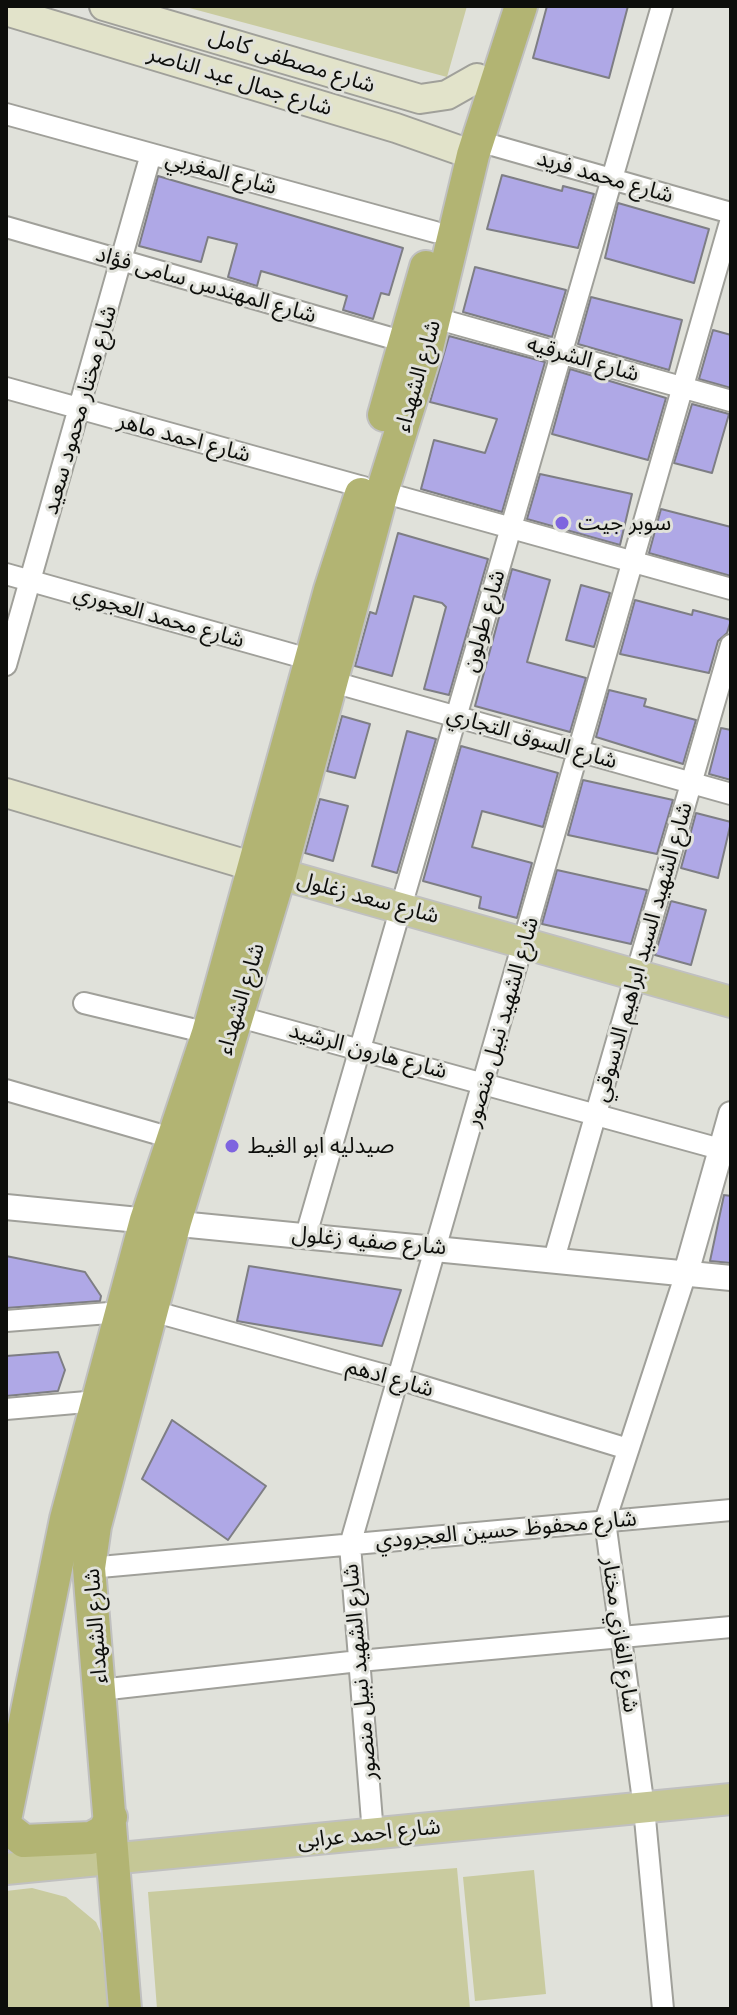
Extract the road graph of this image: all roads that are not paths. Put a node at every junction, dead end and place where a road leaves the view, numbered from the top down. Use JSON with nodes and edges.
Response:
{"nodes":[{"id":1,"x":104,"y":6,"type":"edge"},
{"id":2,"x":499,"y":6,"type":"edge"},
{"id":3,"x":521,"y":6,"type":"edge"},
{"id":4,"x":662,"y":6,"type":"edge"},
{"id":5,"x":6,"y":11,"type":"edge"},
{"id":6,"x":477,"y":78,"type":"junction"},
{"id":7,"x":6,"y":114,"type":"edge"},
{"id":8,"x":469,"y":149,"type":"junction"},
{"id":9,"x":151,"y":154,"type":"junction"},
{"id":10,"x":612,"y":179,"type":"junction"},
{"id":11,"x":731,"y":213,"type":"edge"},
{"id":12,"x":731,"y":219,"type":"edge"},
{"id":13,"x":6,"y":227,"type":"edge"},
{"id":14,"x":435,"y":232,"type":"junction"},
{"id":15,"x":122,"y":261,"type":"junction"},
{"id":16,"x":435,"y":318,"type":"junction"},
{"id":17,"x":405,"y":342,"type":"junction"},
{"id":18,"x":561,"y":353,"type":"junction"},
{"id":19,"x":6,"y":388,"type":"edge"},
{"id":20,"x":683,"y":388,"type":"junction"},
{"id":21,"x":731,"y":401,"type":"edge"},
{"id":22,"x":80,"y":409,"type":"junction"},
{"id":23,"x":372,"y":490,"type":"junction"},
{"id":24,"x":511,"y":528,"type":"junction"},
{"id":25,"x":633,"y":562,"type":"junction"},
{"id":26,"x":6,"y":574,"type":"edge"},
{"id":27,"x":30,"y":581,"type":"junction"},
{"id":28,"x":731,"y":589,"type":"edge"},
{"id":29,"x":731,"y":645,"type":"edge"},
{"id":30,"x":6,"y":665,"type":"edge"},
{"id":31,"x":322,"y":671,"type":"junction"},
{"id":32,"x":456,"y":716,"type":"junction"},
{"id":33,"x":579,"y":751,"type":"junction"},
{"id":34,"x":691,"y":782,"type":"junction"},
{"id":35,"x":6,"y":793,"type":"edge"},
{"id":36,"x":731,"y":794,"type":"edge"},
{"id":37,"x":268,"y":871,"type":"junction"},
{"id":38,"x":401,"y":907,"type":"junction"},
{"id":39,"x":524,"y":942,"type":"junction"},
{"id":40,"x":636,"y":975,"type":"junction"},
{"id":41,"x":731,"y":1002,"type":"edge"},
{"id":42,"x":84,"y":1003,"type":"dead end"},
{"id":43,"x":236,"y":1016,"type":"junction"},
{"id":44,"x":208,"y":1033,"type":"junction"},
{"id":45,"x":360,"y":1048,"type":"junction"},
{"id":46,"x":484,"y":1083,"type":"junction"},
{"id":47,"x":6,"y":1090,"type":"edge"},
{"id":48,"x":596,"y":1114,"type":"junction"},
{"id":49,"x":731,"y":1114,"type":"edge"},
{"id":50,"x":175,"y":1139,"type":"junction"},
{"id":51,"x":726,"y":1150,"type":"edge"},
{"id":52,"x":6,"y":1207,"type":"edge"},
{"id":53,"x":160,"y":1221,"type":"junction"},
{"id":54,"x":306,"y":1235,"type":"junction"},
{"id":55,"x":438,"y":1247,"type":"junction"},
{"id":56,"x":554,"y":1259,"type":"junction"},
{"id":57,"x":686,"y":1273,"type":"junction"},
{"id":58,"x":731,"y":1278,"type":"edge"},
{"id":59,"x":137,"y":1312,"type":"junction"},
{"id":60,"x":6,"y":1321,"type":"edge"},
{"id":61,"x":399,"y":1379,"type":"junction"},
{"id":62,"x":98,"y":1401,"type":"junction"},
{"id":63,"x":6,"y":1409,"type":"edge"},
{"id":64,"x":628,"y":1449,"type":"junction"},
{"id":65,"x":731,"y":1510,"type":"edge"},
{"id":66,"x":605,"y":1521,"type":"junction"},
{"id":67,"x":350,"y":1545,"type":"junction"},
{"id":68,"x":89,"y":1568,"type":"junction"},
{"id":69,"x":731,"y":1627,"type":"edge"},
{"id":70,"x":620,"y":1637,"type":"junction"},
{"id":71,"x":359,"y":1661,"type":"junction"},
{"id":72,"x":100,"y":1690,"type":"junction"},
{"id":73,"x":731,"y":1799,"type":"edge"},
{"id":74,"x":644,"y":1808,"type":"junction"},
{"id":75,"x":6,"y":1815,"type":"edge"},
{"id":76,"x":111,"y":1817,"type":"junction"},
{"id":77,"x":6,"y":1827,"type":"edge"},
{"id":78,"x":373,"y":1834,"type":"junction"},
{"id":79,"x":113,"y":1859,"type":"junction"},
{"id":80,"x":6,"y":1869,"type":"edge"},
{"id":81,"x":125,"y":2009,"type":"edge"},
{"id":82,"x":663,"y":2009,"type":"edge"}],
"edges":[{"from":1,"to":6,"type":"main road","name":"شارع مصطفى كامل"},
{"from":2,"to":6,"type":"highway","name":"شارع الشهداء"},
{"from":3,"to":8,"type":"highway","name":"شارع الشهداء"},
{"from":4,"to":10,"type":"street","name":"شارع طولون"},
{"from":5,"to":8,"type":"main road","name":"شارع جمال عبد الناصر"},
{"from":6,"to":8,"type":"highway","name":"شارع الشهداء"},
{"from":7,"to":9,"type":"street","name":"شارع المغربي"},
{"from":8,"to":10,"type":"street","name":"شارع محمد فريد"},
{"from":8,"to":14,"type":"highway","name":"شارع الشهداء"},
{"from":8,"to":16,"type":"highway","name":"شارع الشهداء"},
{"from":9,"to":14,"type":"street","name":"شارع المغربي"},
{"from":9,"to":15,"type":"street","name":"شارع مختار محمود سعيد"},
{"from":10,"to":11,"type":"street","name":"شارع محمد فريد"},
{"from":10,"to":18,"type":"street","name":"شارع طولون"},
{"from":12,"to":20,"type":"street","name":"شارع الشهيد نبيل منصور"},
{"from":13,"to":15,"type":"street","name":"شارع المهندس سامى فؤاد"},
{"from":14,"to":17,"type":"highway","name":"شارع الشهداء"},
{"from":15,"to":17,"type":"street","name":"شارع المهندس سامى فؤاد"},
{"from":15,"to":22,"type":"street","name":"شارع مختار محمود سعيد"},
{"from":16,"to":18,"type":"street","name":"شارع الشرقيه"},
{"from":16,"to":23,"type":"highway","name":"شارع الشهداء"},
{"from":17,"to":23,"type":"highway","name":"شارع الشهداء"},
{"from":18,"to":20,"type":"street","name":"شارع الشرقيه"},
{"from":18,"to":24,"type":"street","name":"شارع طولون"},
{"from":19,"to":22,"type":"street","name":"شارع احمد ماهر"},
{"from":20,"to":21,"type":"street","name":"شارع الشرقيه"},
{"from":20,"to":25,"type":"street","name":"شارع الشهيد نبيل منصور"},
{"from":22,"to":23,"type":"street","name":"شارع احمد ماهر"},
{"from":22,"to":27,"type":"street","name":"شارع مختار محمود سعيد"},
{"from":23,"to":24,"type":"street","name":"شارع احمد ماهر"},
{"from":23,"to":31,"type":"highway","name":"شارع الشهداء"},
{"from":24,"to":25,"type":"street","name":"شارع احمد ماهر"},
{"from":24,"to":32,"type":"street","name":"شارع طولون"},
{"from":25,"to":28,"type":"street","name":"شارع احمد ماهر"},
{"from":25,"to":33,"type":"street","name":"شارع الشهيد نبيل منصور"},
{"from":26,"to":27,"type":"street","name":"شارع محمد العجوري"},
{"from":27,"to":30,"type":"street","name":"شارع مختار محمود سعيد"},
{"from":27,"to":31,"type":"street","name":"شارع محمد العجوري"},
{"from":29,"to":34,"type":"street","name":"شارع الشهيد السيد ابراهيم الدسوقي"},
{"from":31,"to":32,"type":"street","name":"شارع السوق التجاري"},
{"from":31,"to":37,"type":"highway","name":"شارع الشهداء"},
{"from":32,"to":33,"type":"street","name":"شارع السوق التجاري"},
{"from":32,"to":38,"type":"street","name":"شارع طولون"},
{"from":33,"to":34,"type":"street","name":"شارع السوق التجاري"},
{"from":33,"to":39,"type":"street","name":"شارع الشهيد نبيل منصور"},
{"from":34,"to":36,"type":"street","name":"شارع السوق التجاري"},
{"from":34,"to":40,"type":"street","name":"شارع الشهيد السيد ابراهيم الدسوقي"},
{"from":35,"to":37,"type":"main road","name":"شارع سعد زغلول"},
{"from":37,"to":38,"type":"main road","name":"شارع سعد زغلول"},
{"from":37,"to":43,"type":"highway","name":"شارع الشهداء"},
{"from":37,"to":44,"type":"highway","name":"شارع الشهداء"},
{"from":38,"to":39,"type":"main road","name":"شارع سعد زغلول"},
{"from":38,"to":45,"type":"street","name":"شارع طولون"},
{"from":39,"to":40,"type":"main road","name":"شارع سعد زغلول"},
{"from":39,"to":46,"type":"street","name":"شارع الشهيد نبيل منصور"},
{"from":40,"to":41,"type":"main road","name":"شارع سعد زغلول"},
{"from":40,"to":48,"type":"street","name":"شارع الشهيد السيد ابراهيم الدسوقي"},
{"from":42,"to":44,"type":"street"},
{"from":43,"to":45,"type":"street","name":"شارع هارون الرشيد"},
{"from":43,"to":53,"type":"highway","name":"شارع الشهداء"},
{"from":44,"to":50,"type":"highway","name":"شارع الشهداء"},
{"from":45,"to":46,"type":"street","name":"شارع هارون الرشيد"},
{"from":45,"to":54,"type":"street","name":"شارع طولون"},
{"from":46,"to":48,"type":"street","name":"شارع هارون الرشيد"},
{"from":46,"to":55,"type":"street","name":"شارع الشهيد نبيل منصور"},
{"from":47,"to":50,"type":"street"},
{"from":48,"to":51,"type":"street","name":"شارع هارون الرشيد"},
{"from":48,"to":56,"type":"street","name":"شارع الشهيد السيد ابراهيم الدسوقي"},
{"from":49,"to":51,"type":"street"},
{"from":50,"to":53,"type":"highway","name":"شارع الشهداء"},
{"from":51,"to":57,"type":"street"},
{"from":52,"to":53,"type":"street","name":"شارع صفيه زغلول"},
{"from":53,"to":54,"type":"street","name":"شارع صفيه زغلول"},
{"from":53,"to":59,"type":"highway","name":"شارع الشهداء"},
{"from":54,"to":55,"type":"street","name":"شارع صفيه زغلول"},
{"from":55,"to":56,"type":"street","name":"شارع صفيه زغلول"},
{"from":55,"to":61,"type":"street","name":"شارع الشهيد نبيل منصور"},
{"from":56,"to":57,"type":"street","name":"شارع صفيه زغلول"},
{"from":57,"to":58,"type":"street","name":"شارع صفيه زغلول"},
{"from":57,"to":64,"type":"street","name":"شارع الغازي مختار"},
{"from":59,"to":60,"type":"street","name":"شارع ادهم"},
{"from":59,"to":61,"type":"street","name":"شارع ادهم"},
{"from":59,"to":62,"type":"highway","name":"شارع الشهداء"},
{"from":59,"to":68,"type":"highway","name":"شارع الشهداء"},
{"from":61,"to":64,"type":"street","name":"شارع ادهم"},
{"from":61,"to":67,"type":"street","name":"شارع الشهيد نبيل منصور"},
{"from":62,"to":63,"type":"street"},
{"from":62,"to":75,"type":"highway","name":"شارع الشهداء"},
{"from":64,"to":66,"type":"street","name":"شارع الغازي مختار"},
{"from":65,"to":66,"type":"street","name":"شارع محفوظ حسين العجرودي"},
{"from":66,"to":67,"type":"street","name":"شارع محفوظ حسين العجرودي"},
{"from":66,"to":70,"type":"street","name":"شارع الغازي مختار"},
{"from":67,"to":68,"type":"street","name":"شارع محفوظ حسين العجرودي"},
{"from":67,"to":71,"type":"street","name":"شارع الشهيد نبيل منصور"},
{"from":68,"to":72,"type":"highway","name":"شارع الشهداء"},
{"from":69,"to":70,"type":"street"},
{"from":70,"to":71,"type":"street"},
{"from":70,"to":74,"type":"street","name":"شارع الغازي مختار"},
{"from":71,"to":72,"type":"street"},
{"from":71,"to":78,"type":"street","name":"شارع الشهيد نبيل منصور"},
{"from":72,"to":76,"type":"highway","name":"شارع الشهداء"},
{"from":73,"to":74,"type":"main road","name":"شارع احمد عرابى"},
{"from":74,"to":78,"type":"main road","name":"شارع احمد عرابى"},
{"from":74,"to":82,"type":"street","name":"شارع الغازي مختار"},
{"from":76,"to":77,"type":"highway"},
{"from":76,"to":79,"type":"highway","name":"شارع الشهداء"},
{"from":78,"to":79,"type":"main road","name":"شارع احمد عرابى"},
{"from":79,"to":80,"type":"main road","name":"شارع احمد عرابى"},
{"from":79,"to":81,"type":"highway","name":"شارع الشهداء"}]}
